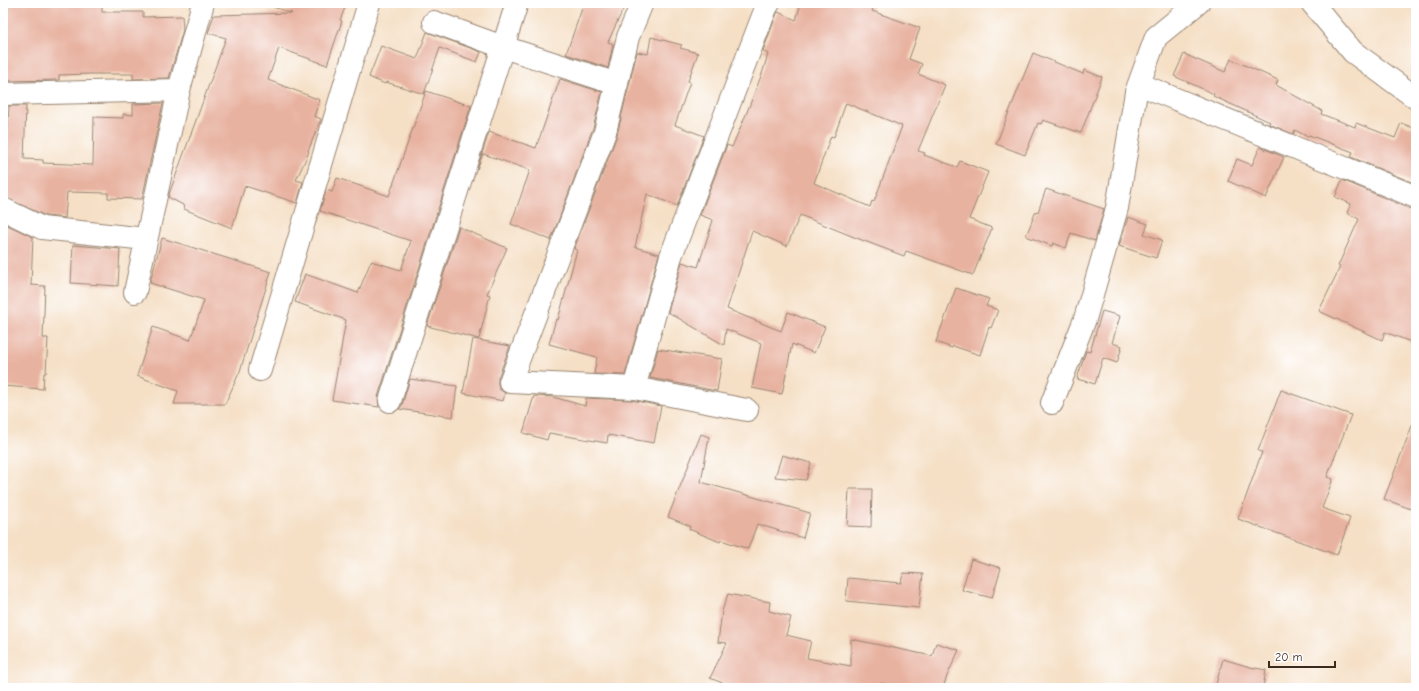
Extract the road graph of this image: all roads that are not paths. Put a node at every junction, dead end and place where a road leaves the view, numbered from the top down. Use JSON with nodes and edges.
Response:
{"nodes":[{"id":1,"x":203,"y":3,"type":"edge"},
{"id":2,"x":369,"y":3,"type":"edge"},
{"id":3,"x":517,"y":3,"type":"edge"},
{"id":4,"x":642,"y":3,"type":"edge"},
{"id":5,"x":769,"y":3,"type":"edge"},
{"id":6,"x":1198,"y":3,"type":"edge"},
{"id":7,"x":1312,"y":3,"type":"edge"},
{"id":8,"x":434,"y":22,"type":"dead end"},
{"id":9,"x":503,"y":46,"type":"junction"},
{"id":10,"x":617,"y":84,"type":"junction"},
{"id":11,"x":1139,"y":84,"type":"junction"},
{"id":12,"x":179,"y":90,"type":"junction"},
{"id":13,"x":3,"y":94,"type":"edge"},
{"id":14,"x":1416,"y":98,"type":"edge"},
{"id":15,"x":1416,"y":197,"type":"edge"},
{"id":16,"x":3,"y":209,"type":"edge"},
{"id":17,"x":146,"y":239,"type":"junction"},
{"id":18,"x":135,"y":292,"type":"dead end"},
{"id":19,"x":260,"y":370,"type":"dead end"},
{"id":20,"x":634,"y":388,"type":"junction"},
{"id":21,"x":390,"y":401,"type":"dead end"},
{"id":22,"x":1052,"y":403,"type":"dead end"},
{"id":23,"x":747,"y":410,"type":"dead end"}],
"edges":[{"from":1,"to":12,"type":"street"},
{"from":2,"to":19,"type":"street"},
{"from":3,"to":9,"type":"street"},
{"from":4,"to":10,"type":"street"},
{"from":5,"to":20,"type":"street"},
{"from":6,"to":11,"type":"street"},
{"from":7,"to":14,"type":"street"},
{"from":8,"to":9,"type":"street"},
{"from":9,"to":10,"type":"street"},
{"from":9,"to":21,"type":"street"},
{"from":10,"to":20,"type":"street"},
{"from":11,"to":15,"type":"street"},
{"from":11,"to":22,"type":"street"},
{"from":12,"to":13,"type":"street"},
{"from":12,"to":17,"type":"street"},
{"from":16,"to":17,"type":"street"},
{"from":17,"to":18,"type":"street"},
{"from":20,"to":23,"type":"street"}]}
